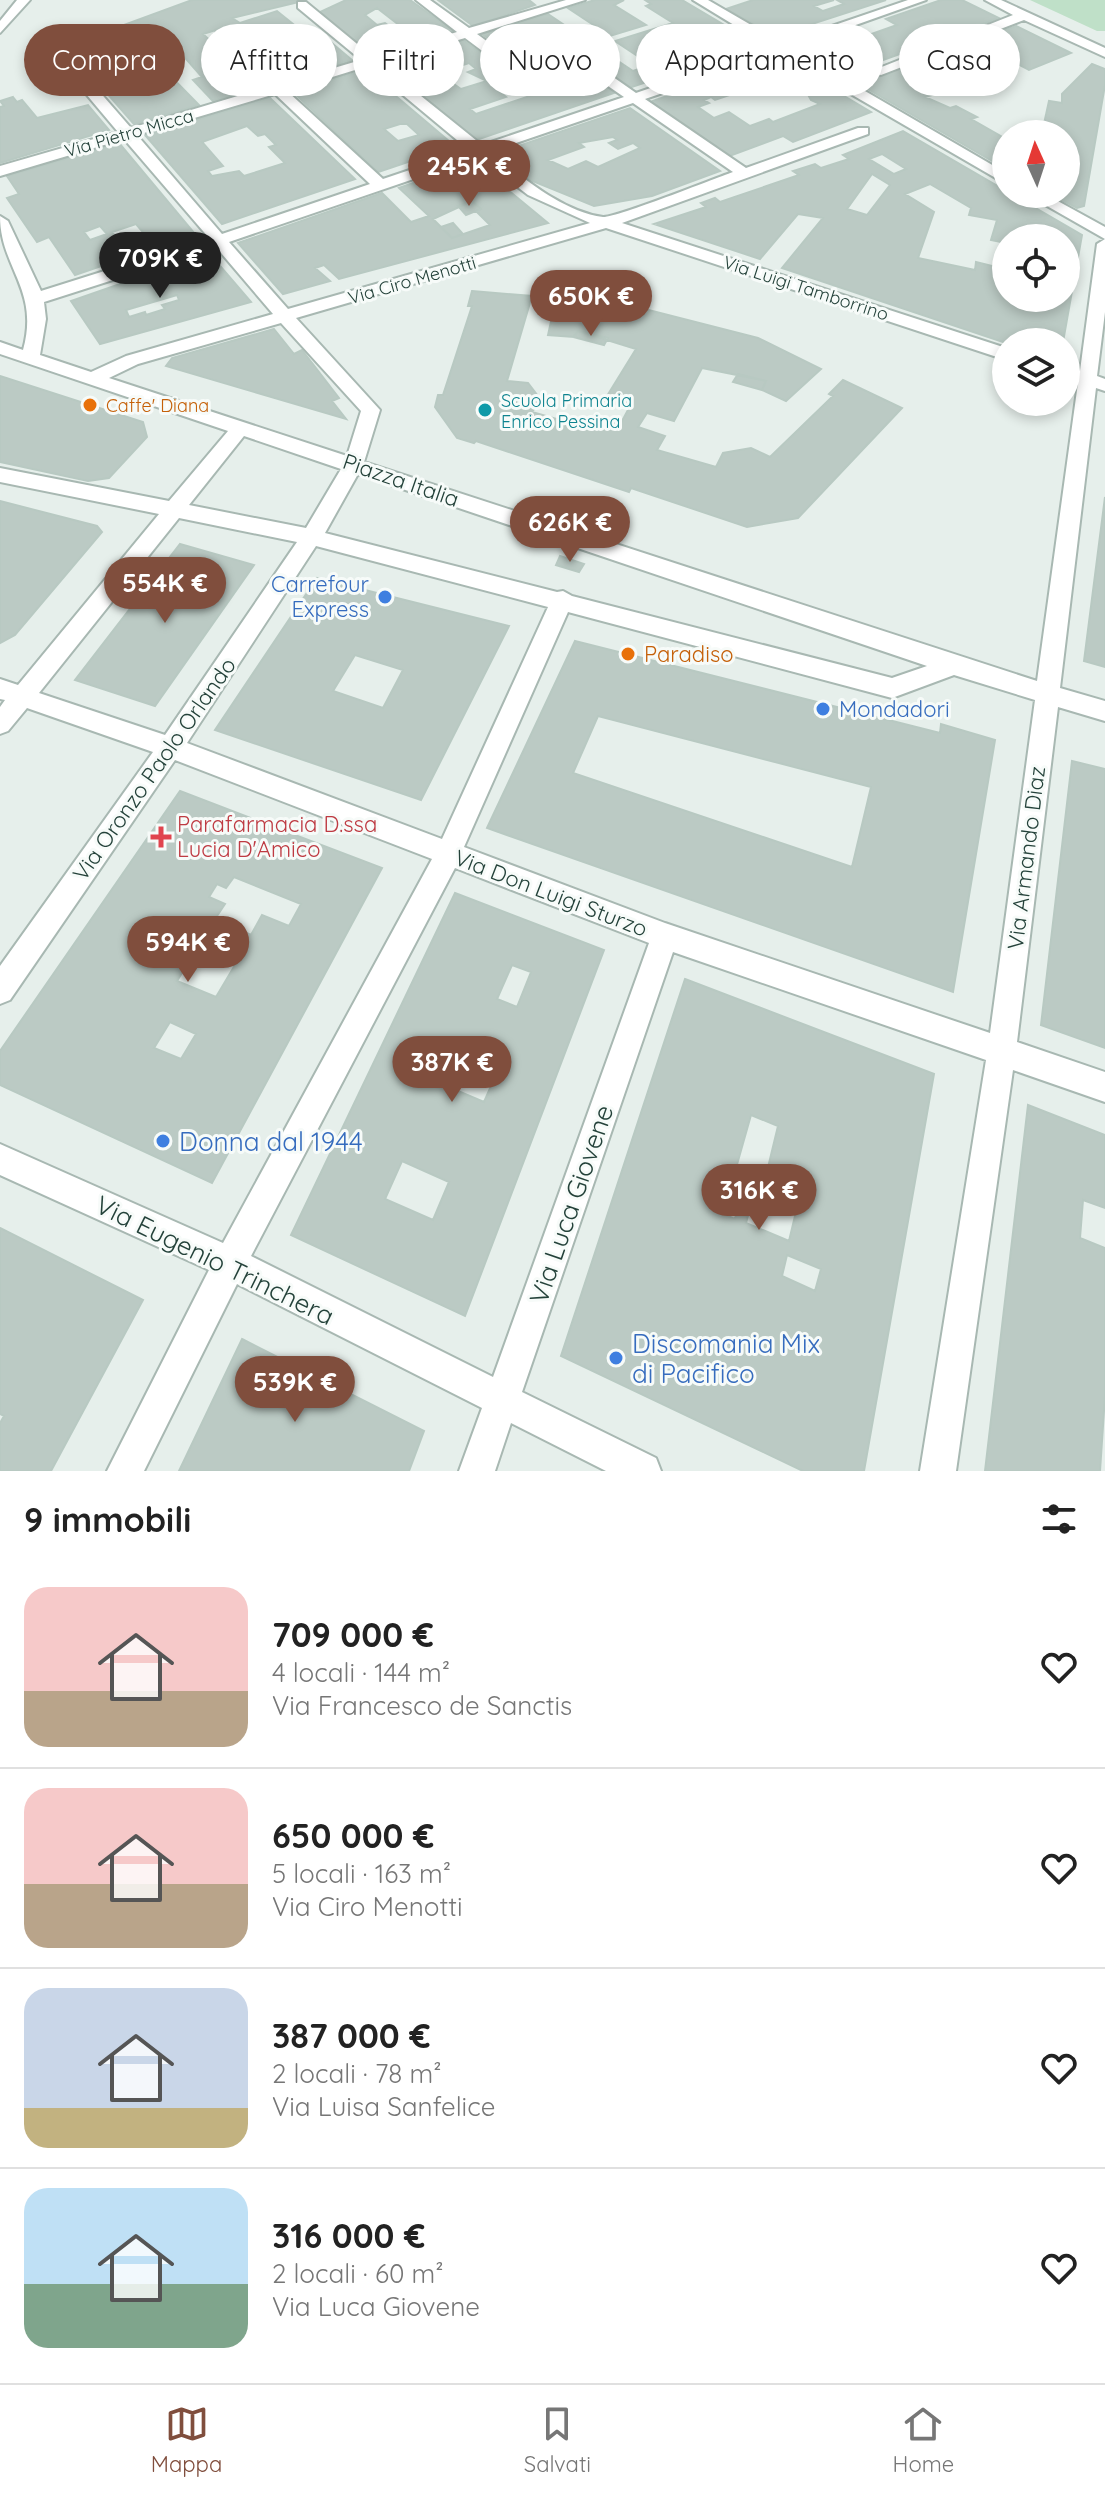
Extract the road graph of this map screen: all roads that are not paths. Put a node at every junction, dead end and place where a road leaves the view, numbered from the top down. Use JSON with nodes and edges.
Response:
{"nodes":[{"id":1,"x":1,"y":0,"type":"edge"},
{"id":2,"x":422,"y":0,"type":"edge"},
{"id":3,"x":579,"y":0,"type":"edge"},
{"id":4,"x":736,"y":0,"type":"edge"},
{"id":5,"x":920,"y":0,"type":"edge"},
{"id":6,"x":991,"y":0,"type":"edge"},
{"id":7,"x":22,"y":1,"type":"edge"},
{"id":8,"x":550,"y":4,"type":"edge"},
{"id":9,"x":706,"y":4,"type":"edge"},
{"id":10,"x":302,"y":5,"type":"dead end"},
{"id":11,"x":1025,"y":15,"type":"junction"},
{"id":12,"x":740,"y":24,"type":"edge"},
{"id":13,"x":848,"y":24,"type":"edge"},
{"id":14,"x":0,"y":29,"type":"edge"},
{"id":15,"x":468,"y":33,"type":"junction"},
{"id":16,"x":464,"y":34,"type":"edge"},
{"id":17,"x":480,"y":42,"type":"edge"},
{"id":18,"x":353,"y":50,"type":"edge"},
{"id":19,"x":1105,"y":53,"type":"edge"},
{"id":20,"x":883,"y":69,"type":"edge"},
{"id":21,"x":620,"y":88,"type":"edge"},
{"id":22,"x":96,"y":96,"type":"edge"},
{"id":23,"x":258,"y":96,"type":"edge"},
{"id":24,"x":281,"y":96,"type":"edge"},
{"id":25,"x":410,"y":96,"type":"edge"},
{"id":26,"x":640,"y":96,"type":"edge"},
{"id":27,"x":863,"y":96,"type":"edge"},
{"id":28,"x":634,"y":98,"type":"junction"},
{"id":29,"x":863,"y":131,"type":"dead end"},
{"id":30,"x":130,"y":133,"type":"junction"},
{"id":31,"x":477,"y":149,"type":"junction"},
{"id":32,"x":0,"y":171,"type":"edge"},
{"id":33,"x":992,"y":171,"type":"edge"},
{"id":34,"x":744,"y":173,"type":"junction"},
{"id":35,"x":378,"y":183,"type":"junction"},
{"id":36,"x":1059,"y":208,"type":"edge"},
{"id":37,"x":0,"y":221,"type":"edge"},
{"id":38,"x":606,"y":223,"type":"junction"},
{"id":39,"x":1105,"y":234,"type":"edge"},
{"id":40,"x":220,"y":240,"type":"junction"},
{"id":41,"x":1105,"y":244,"type":"edge"},
{"id":42,"x":1104,"y":269,"type":"edge"},
{"id":43,"x":38,"y":298,"type":"junction"},
{"id":44,"x":284,"y":316,"type":"junction"},
{"id":45,"x":0,"y":348,"type":"edge"},
{"id":46,"x":992,"y":349,"type":"edge"},
{"id":47,"x":30,"y":357,"type":"junction"},
{"id":48,"x":95,"y":377,"type":"junction"},
{"id":49,"x":1097,"y":383,"type":"edge"},
{"id":50,"x":242,"y":426,"type":"junction"},
{"id":51,"x":351,"y":463,"type":"junction"},
{"id":52,"x":0,"y":475,"type":"edge"},
{"id":53,"x":169,"y":510,"type":"junction"},
{"id":54,"x":312,"y":537,"type":"junction"},
{"id":55,"x":563,"y":599,"type":"junction"},
{"id":56,"x":954,"y":666,"type":"junction"},
{"id":57,"x":11,"y":693,"type":"edge"},
{"id":58,"x":1046,"y":694,"type":"junction"},
{"id":59,"x":1105,"y":711,"type":"edge"},
{"id":60,"x":0,"y":724,"type":"edge"},
{"id":61,"x":172,"y":748,"type":"junction"},
{"id":62,"x":449,"y":853,"type":"junction"},
{"id":63,"x":665,"y":936,"type":"junction"},
{"id":64,"x":0,"y":990,"type":"edge"},
{"id":65,"x":1002,"y":1049,"type":"junction"},
{"id":66,"x":1105,"y":1087,"type":"edge"},
{"id":67,"x":0,"y":1159,"type":"edge"},
{"id":68,"x":230,"y":1263,"type":"junction"},
{"id":69,"x":501,"y":1402,"type":"junction"},
{"id":70,"x":125,"y":1471,"type":"edge"},
{"id":71,"x":477,"y":1471,"type":"edge"},
{"id":72,"x":643,"y":1471,"type":"edge"},
{"id":73,"x":938,"y":1471,"type":"edge"}],
"edges":[{"from":1,"to":7,"type":"street"},
{"from":2,"to":15,"type":"street"},
{"from":3,"to":8,"type":"street","name":"Via Pietro Micca"},
{"from":4,"to":9,"type":"street"},
{"from":5,"to":13,"type":"street"},
{"from":6,"to":11,"type":"street"},
{"from":7,"to":14,"type":"street"},
{"from":8,"to":15,"type":"street","name":"Via Pietro Micca"},
{"from":9,"to":12,"type":"street"},
{"from":10,"to":18,"type":"street","name":"Via Luigi Tamborrino"},
{"from":11,"to":19,"type":"street"},
{"from":11,"to":20,"type":"street"},
{"from":15,"to":16,"type":"street","name":"Via Pietro Micca"},
{"from":15,"to":17,"type":"street"},
{"from":21,"to":28,"type":"street"},
{"from":22,"to":30,"type":"street"},
{"from":23,"to":30,"type":"street","name":"Via Pietro Micca"},
{"from":24,"to":35,"type":"street"},
{"from":25,"to":31,"type":"street","name":"Via Luigi Tamborrino"},
{"from":26,"to":28,"type":"street"},
{"from":27,"to":33,"type":"street"},
{"from":28,"to":31,"type":"street"},
{"from":28,"to":34,"type":"street"},
{"from":29,"to":34,"type":"street","name":"Via Ciro Menotti"},
{"from":30,"to":32,"type":"street","name":"Via Pietro Micca"},
{"from":30,"to":40,"type":"street"},
{"from":31,"to":35,"type":"street"},
{"from":31,"to":38,"type":"street","name":"Via Luigi Tamborrino"},
{"from":34,"to":38,"type":"street","name":"Via Ciro Menotti"},
{"from":35,"to":40,"type":"street"},
{"from":36,"to":39,"type":"street"},
{"from":37,"to":43,"type":"street"},
{"from":38,"to":44,"type":"street","name":"Via Ciro Menotti"},
{"from":38,"to":46,"type":"street","name":"Via Luigi Tamborrino"},
{"from":40,"to":43,"type":"street"},
{"from":40,"to":44,"type":"street"},
{"from":41,"to":42,"type":"street","name":"Via Armando Diaz"},
{"from":42,"to":49,"type":"street","name":"Via Armando Diaz"},
{"from":43,"to":47,"type":"street"},
{"from":44,"to":48,"type":"street","name":"Via Ciro Menotti"},
{"from":44,"to":51,"type":"street","name":"Via Oronzo Paolo Orlando"},
{"from":45,"to":47,"type":"street","name":"Piazza Italia"},
{"from":47,"to":48,"type":"street","name":"Piazza Italia"},
{"from":48,"to":50,"type":"street","name":"Piazza Italia"},
{"from":49,"to":58,"type":"street","name":"Via Armando Diaz"},
{"from":50,"to":51,"type":"street","name":"Piazza Italia"},
{"from":50,"to":53,"type":"street"},
{"from":51,"to":54,"type":"street","name":"Via Oronzo Paolo Orlando"},
{"from":51,"to":56,"type":"street","name":"Piazza Italia"},
{"from":52,"to":53,"type":"street"},
{"from":53,"to":54,"type":"street"},
{"from":53,"to":57,"type":"street"},
{"from":54,"to":55,"type":"street"},
{"from":54,"to":61,"type":"street","name":"Via Oronzo Paolo Orlando"},
{"from":55,"to":56,"type":"street"},
{"from":55,"to":62,"type":"street"},
{"from":56,"to":58,"type":"street","name":"Piazza Italia"},
{"from":57,"to":60,"type":"street"},
{"from":57,"to":61,"type":"street","name":"Via Don Luigi Sturzo"},
{"from":58,"to":59,"type":"street","name":"Piazza Italia"},
{"from":58,"to":65,"type":"street","name":"Via Armando Diaz"},
{"from":61,"to":62,"type":"street","name":"Via Don Luigi Sturzo"},
{"from":61,"to":64,"type":"street","name":"Via Oronzo Paolo Orlando"},
{"from":62,"to":63,"type":"street","name":"Via Don Luigi Sturzo"},
{"from":62,"to":68,"type":"street"},
{"from":63,"to":65,"type":"street","name":"Via Don Luigi Sturzo"},
{"from":63,"to":69,"type":"street","name":"Via Luca Giovene"},
{"from":65,"to":66,"type":"street","name":"Via Don Luigi Sturzo"},
{"from":65,"to":73,"type":"street","name":"Via Armando Diaz"},
{"from":67,"to":68,"type":"street","name":"Via Eugenio Trinchera"},
{"from":68,"to":69,"type":"street","name":"Via Eugenio Trinchera"},
{"from":68,"to":70,"type":"street"},
{"from":69,"to":71,"type":"street","name":"Via Luca Giovene"},
{"from":69,"to":72,"type":"street","name":"Via Eugenio Trinchera"}]}
